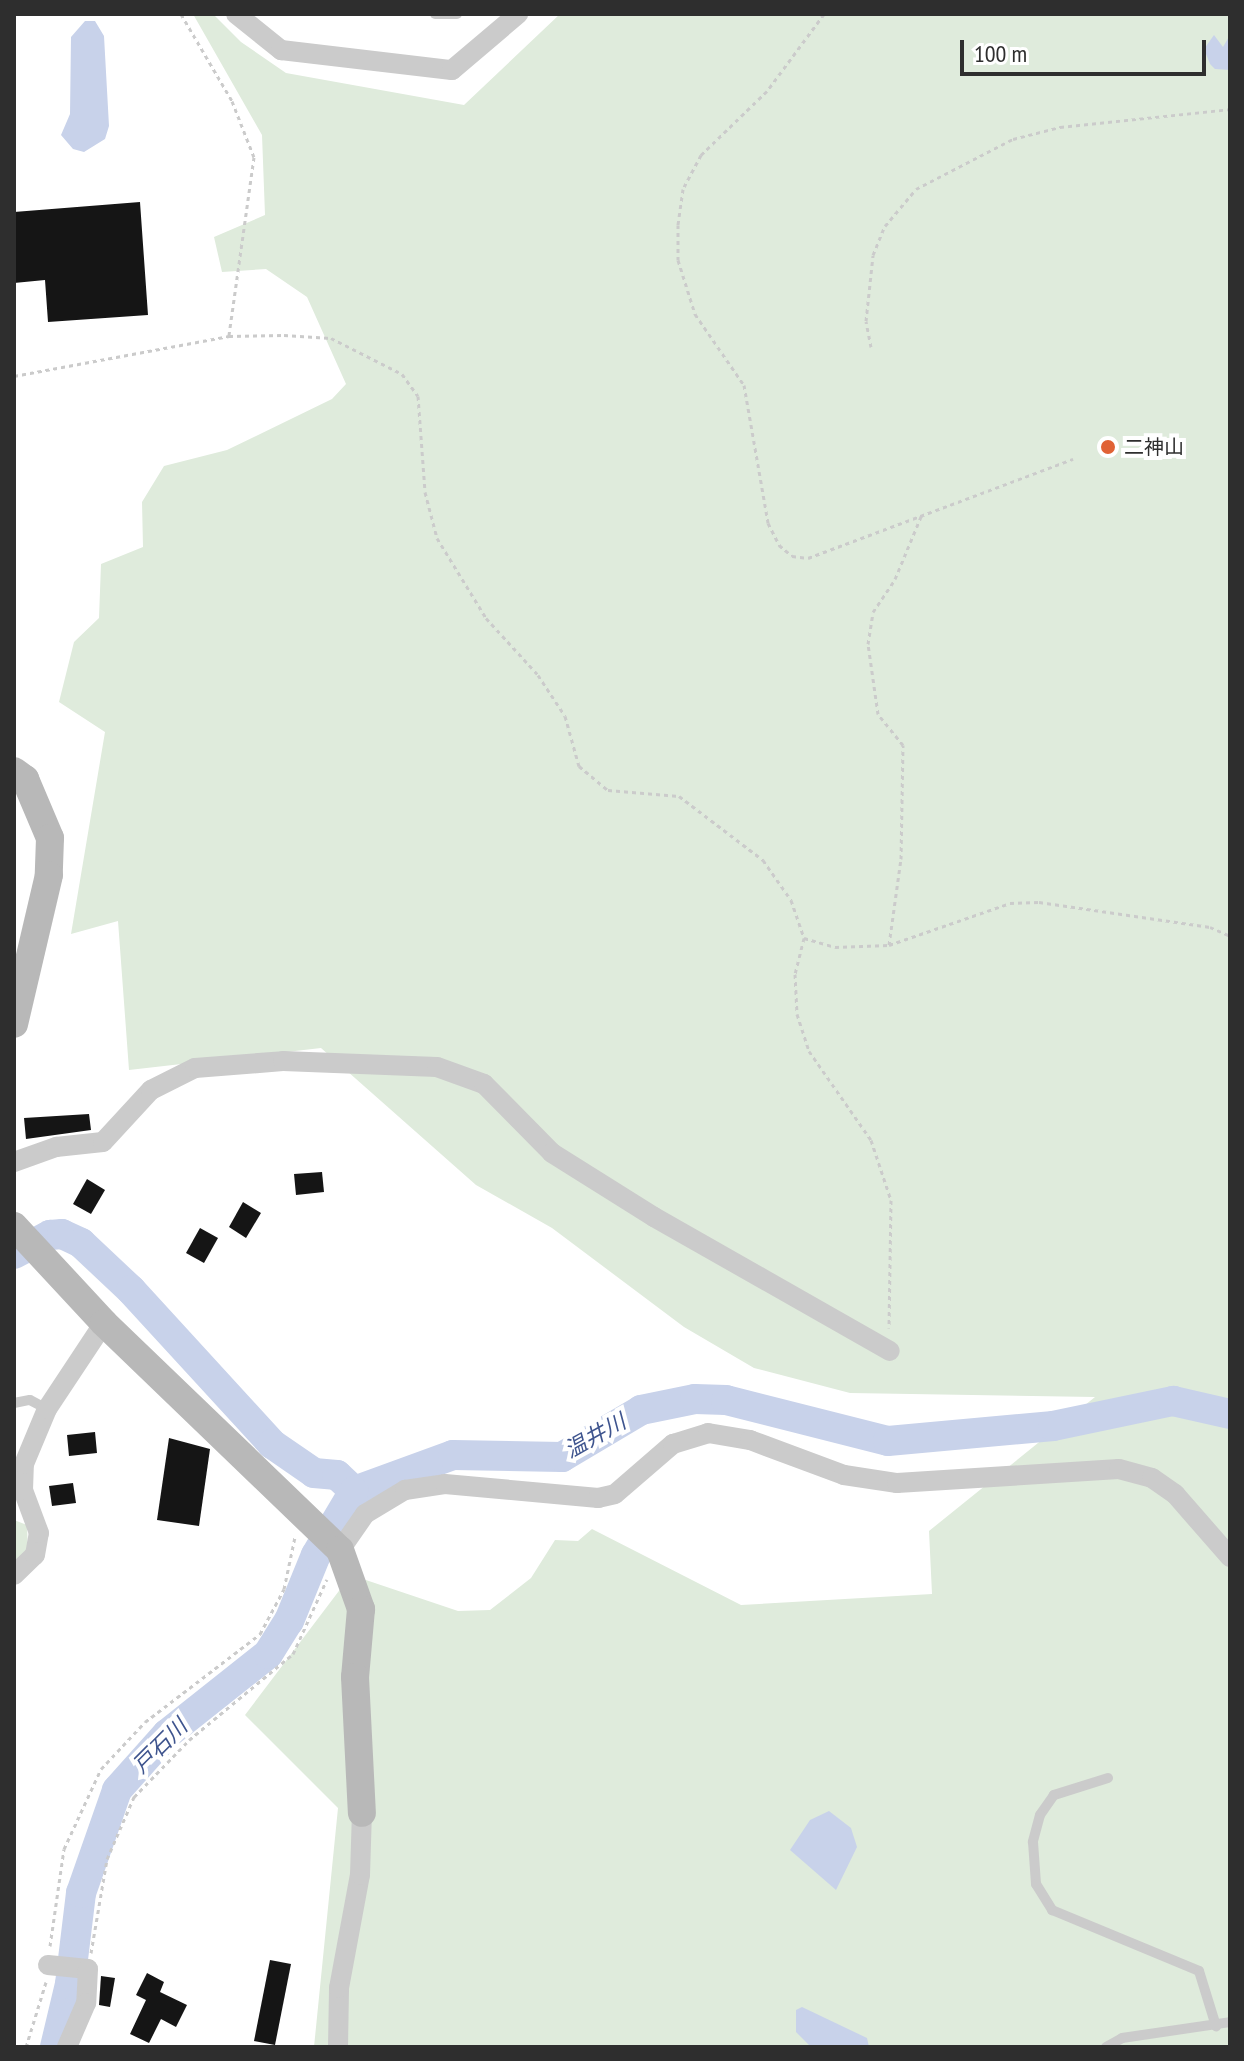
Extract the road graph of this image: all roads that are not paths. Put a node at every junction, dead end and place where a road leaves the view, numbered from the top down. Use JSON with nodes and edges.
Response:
{"nodes":[{"id":1,"x":236,"y":14,"type":"edge"},
{"id":2,"x":435,"y":14,"type":"edge"},
{"id":3,"x":457,"y":14,"type":"edge"},
{"id":4,"x":518,"y":14,"type":"edge"},
{"id":5,"x":14,"y":771,"type":"edge"},
{"id":6,"x":14,"y":1024,"type":"edge"},
{"id":7,"x":14,"y":1162,"type":"edge"},
{"id":8,"x":16,"y":1228,"type":"edge"},
{"id":9,"x":104,"y":1323,"type":"junction"},
{"id":10,"x":890,"y":1351,"type":"road end"},
{"id":11,"x":14,"y":1403,"type":"edge"},
{"id":12,"x":47,"y":1409,"type":"junction"},
{"id":13,"x":19,"y":1462,"type":"edge"},
{"id":14,"x":340,"y":1550,"type":"junction"},
{"id":15,"x":1230,"y":1557,"type":"edge"},
{"id":16,"x":14,"y":1575,"type":"edge"},
{"id":17,"x":1108,"y":1778,"type":"dead end"},
{"id":18,"x":362,"y":1813,"type":"joint"},
{"id":19,"x":48,"y":1965,"type":"road end"},
{"id":20,"x":1230,"y":2022,"type":"edge"},
{"id":21,"x":1216,"y":2026,"type":"junction"},
{"id":22,"x":67,"y":2047,"type":"edge"},
{"id":23,"x":338,"y":2047,"type":"edge"},
{"id":24,"x":1106,"y":2047,"type":"edge"}],
"edges":[{"from":1,"to":4,"type":"street"},
{"from":2,"to":3,"type":"lane"},
{"from":5,"to":6,"type":"street"},
{"from":7,"to":10,"type":"street"},
{"from":8,"to":9,"type":"street"},
{"from":9,"to":12,"type":"street"},
{"from":9,"to":14,"type":"street"},
{"from":11,"to":12,"type":"lane"},
{"from":12,"to":13,"type":"street"},
{"from":13,"to":16,"type":"street"},
{"from":14,"to":15,"type":"street"},
{"from":14,"to":18,"type":"street"},
{"from":17,"to":21,"type":"lane"},
{"from":18,"to":23,"type":"street"},
{"from":19,"to":22,"type":"street"},
{"from":20,"to":21,"type":"lane"},
{"from":21,"to":24,"type":"lane"}]}
